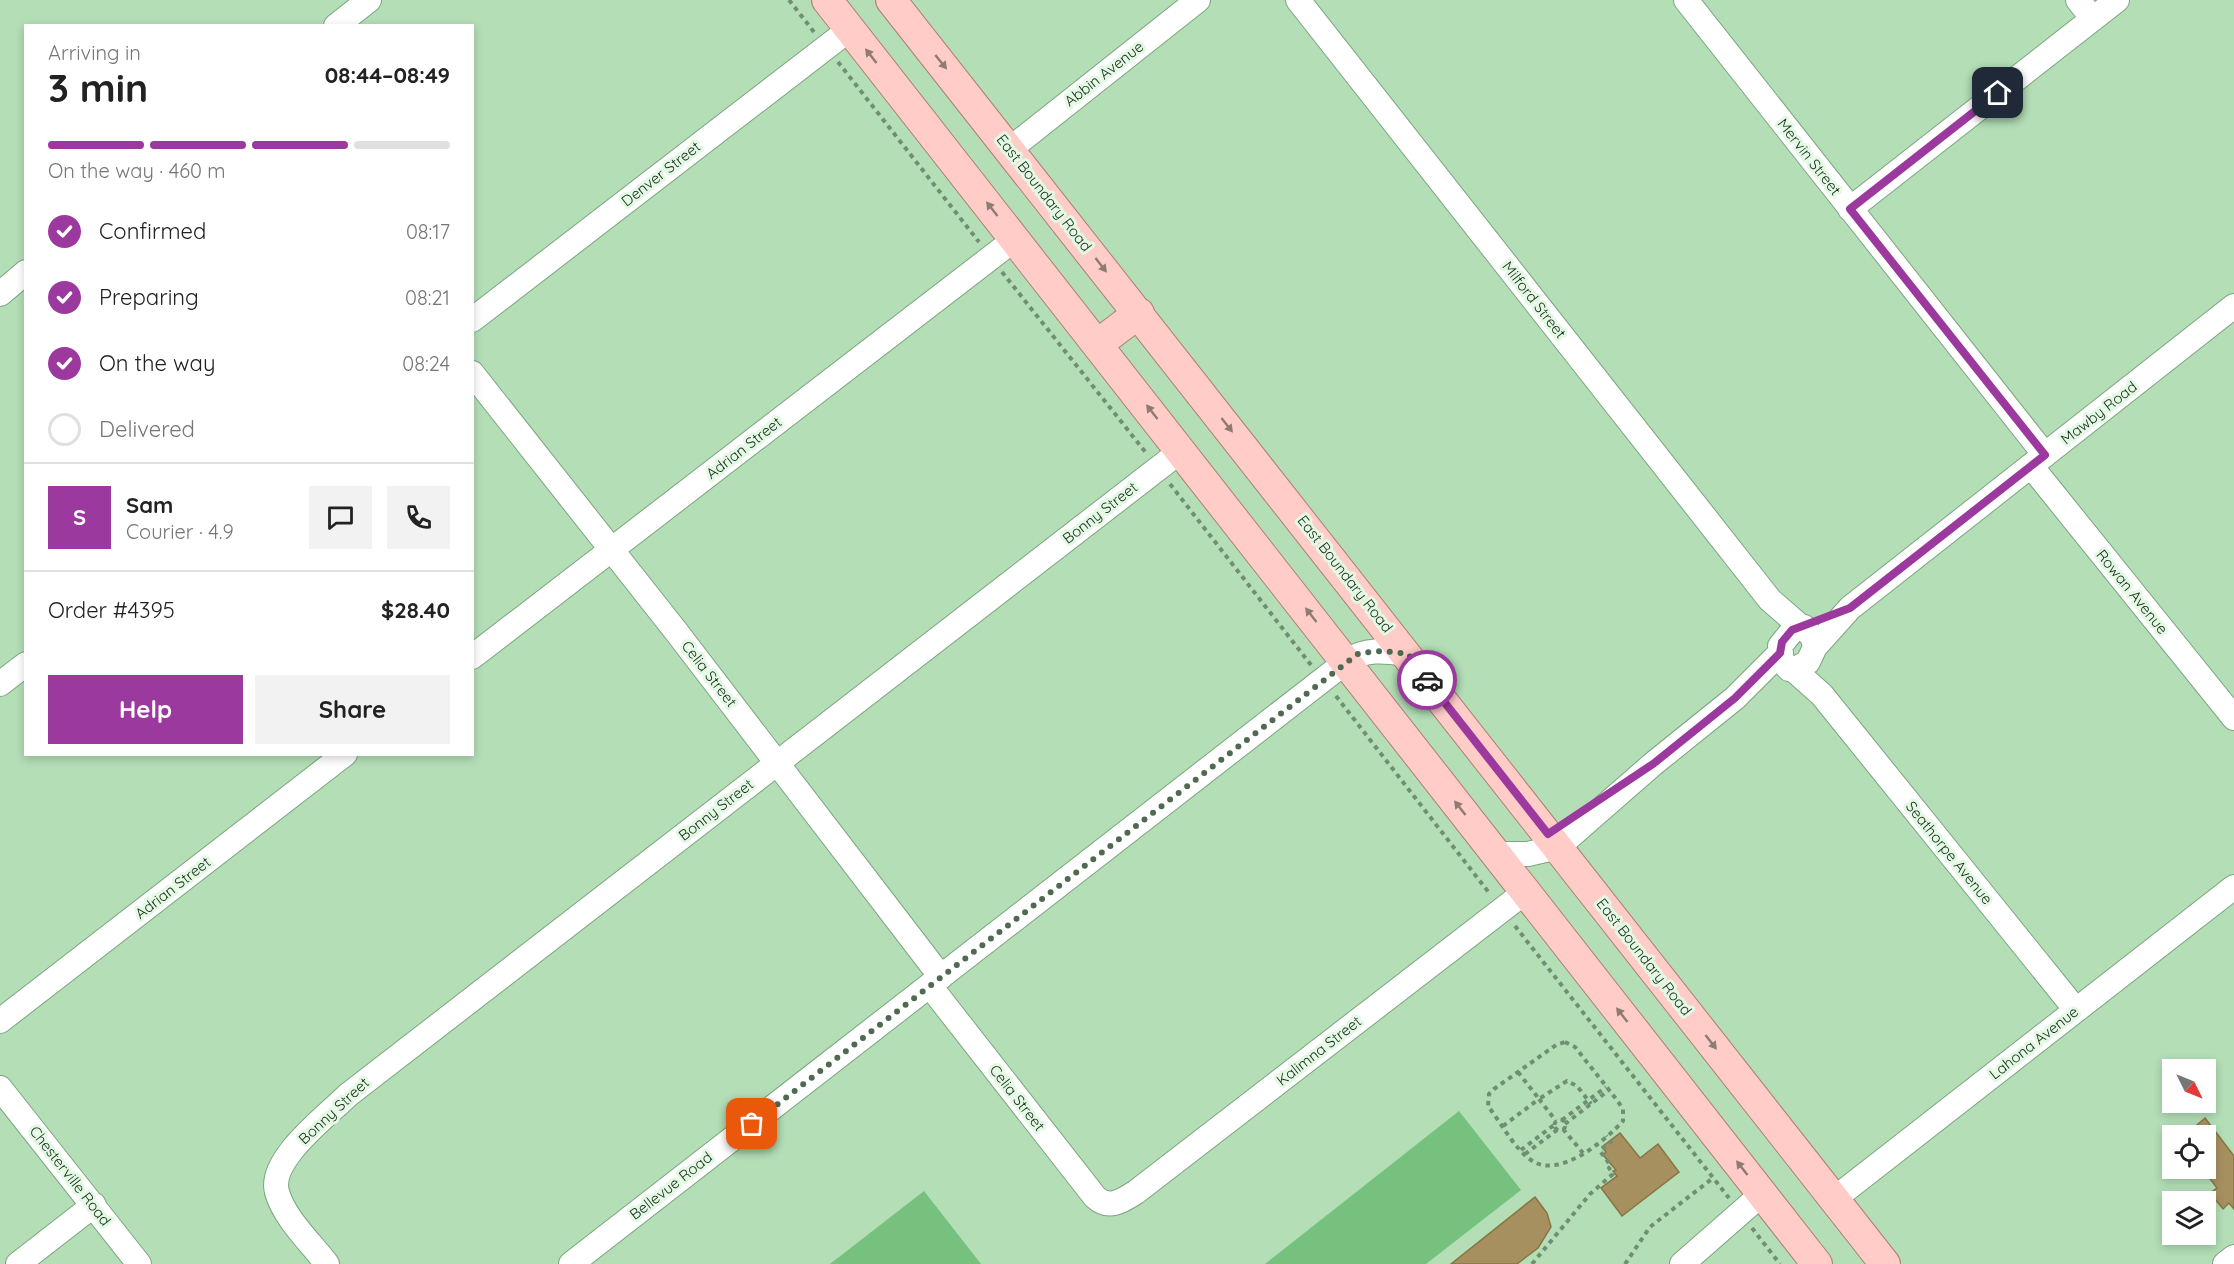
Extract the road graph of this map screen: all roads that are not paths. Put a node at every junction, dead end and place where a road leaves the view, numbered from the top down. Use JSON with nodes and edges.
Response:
{"nodes":[{"id":1,"x":369,"y":0,"type":"edge"},
{"id":2,"x":827,"y":0,"type":"edge"},
{"id":3,"x":891,"y":0,"type":"edge"},
{"id":4,"x":1198,"y":0,"type":"edge"},
{"id":5,"x":1298,"y":0,"type":"edge"},
{"id":6,"x":1686,"y":0,"type":"edge"},
{"id":7,"x":2078,"y":0,"type":"edge"},
{"id":8,"x":2116,"y":0,"type":"edge"},
{"id":9,"x":2092,"y":19,"type":"junction"},
{"id":10,"x":339,"y":24,"type":"edge"},
{"id":11,"x":850,"y":29,"type":"junction"},
{"id":12,"x":1010,"y":149,"type":"junction"},
{"id":13,"x":1850,"y":209,"type":"junction"},
{"id":14,"x":1015,"y":239,"type":"junction"},
{"id":15,"x":2234,"y":306,"type":"edge"},
{"id":16,"x":1139,"y":313,"type":"junction"},
{"id":17,"x":474,"y":318,"type":"edge"},
{"id":18,"x":1098,"y":344,"type":"junction"},
{"id":19,"x":474,"y":376,"type":"edge"},
{"id":20,"x":1182,"y":450,"type":"junction"},
{"id":21,"x":2038,"y":460,"type":"junction"},
{"id":22,"x":611,"y":549,"type":"junction"},
{"id":23,"x":1797,"y":649,"type":"junction"},
{"id":24,"x":1408,"y":654,"type":"junction"},
{"id":25,"x":474,"y":655,"type":"edge"},
{"id":26,"x":1347,"y":662,"type":"junction"},
{"id":27,"x":24,"y":666,"type":"edge"},
{"id":28,"x":0,"y":684,"type":"edge"},
{"id":29,"x":2234,"y":718,"type":"edge"},
{"id":30,"x":342,"y":756,"type":"edge"},
{"id":31,"x":777,"y":763,"type":"junction"},
{"id":32,"x":1553,"y":841,"type":"junction"},
{"id":33,"x":1496,"y":854,"type":"junction"},
{"id":34,"x":2234,"y":887,"type":"edge"},
{"id":35,"x":1514,"y":901,"type":"junction"},
{"id":36,"x":936,"y":981,"type":"junction"},
{"id":37,"x":2076,"y":1010,"type":"junction"},
{"id":38,"x":0,"y":1021,"type":"edge"},
{"id":39,"x":0,"y":1088,"type":"edge"},
{"id":40,"x":1836,"y":1202,"type":"junction"},
{"id":41,"x":1109,"y":1204,"type":"joint"},
{"id":42,"x":1752,"y":1204,"type":"junction"},
{"id":43,"x":94,"y":1205,"type":"junction"},
{"id":44,"x":2234,"y":1257,"type":"edge"},
{"id":45,"x":18,"y":1264,"type":"edge"},
{"id":46,"x":140,"y":1264,"type":"edge"},
{"id":47,"x":327,"y":1264,"type":"edge"},
{"id":48,"x":571,"y":1264,"type":"edge"},
{"id":49,"x":1682,"y":1264,"type":"edge"},
{"id":50,"x":1817,"y":1264,"type":"edge"},
{"id":51,"x":1866,"y":1264,"type":"edge"},
{"id":52,"x":1885,"y":1264,"type":"edge"},
{"id":53,"x":2225,"y":1264,"type":"edge"}],
"edges":[{"from":1,"to":10,"type":"street"},
{"from":2,"to":11,"type":"main road"},
{"from":3,"to":12,"type":"main road","name":"East Boundary Road","one_way":true},
{"from":4,"to":12,"type":"street","name":"Abbin Avenue"},
{"from":5,"to":23,"type":"street","name":"Milford Street"},
{"from":6,"to":13,"type":"street","name":"Mervin Street"},
{"from":7,"to":9,"type":"street"},
{"from":8,"to":9,"type":"street"},
{"from":9,"to":13,"type":"street"},
{"from":14,"to":11,"type":"main road","one_way":true},
{"from":11,"to":17,"type":"street","name":"Denver Street"},
{"from":12,"to":16,"type":"main road","name":"East Boundary Road","one_way":true},
{"from":13,"to":21,"type":"street","name":"Mervin Street"},
{"from":14,"to":18,"type":"main road"},
{"from":14,"to":22,"type":"street","name":"Adrian Street"},
{"from":15,"to":21,"type":"street","name":"Mawby Road"},
{"from":16,"to":18,"type":"main road"},
{"from":16,"to":24,"type":"main road","name":"East Boundary Road","one_way":true},
{"from":20,"to":18,"type":"main road","one_way":true},
{"from":19,"to":22,"type":"street","name":"Celia Street"},
{"from":26,"to":20,"type":"main road","one_way":true},
{"from":20,"to":31,"type":"street","name":"Bonny Street"},
{"from":21,"to":23,"type":"street","name":"Mawby Road"},
{"from":21,"to":29,"type":"street","name":"Rowan Avenue"},
{"from":22,"to":25,"type":"street","name":"Adrian Street"},
{"from":22,"to":31,"type":"street","name":"Celia Street"},
{"from":23,"to":32,"type":"street","name":"Mawby Road"},
{"from":23,"to":37,"type":"street","name":"Seathorpe Avenue"},
{"from":24,"to":26,"type":"street","name":"Bellevue Road"},
{"from":24,"to":32,"type":"main road","name":"East Boundary Road"},
{"from":33,"to":26,"type":"main road","one_way":true},
{"from":26,"to":36,"type":"street","name":"Bellevue Road"},
{"from":27,"to":28,"type":"street"},
{"from":30,"to":38,"type":"street","name":"Adrian Street"},
{"from":31,"to":36,"type":"street","name":"Celia Street"},
{"from":31,"to":47,"type":"street","name":"Bonny Street"},
{"from":32,"to":33,"type":"street","name":"Mawby Road"},
{"from":32,"to":40,"type":"main road","name":"East Boundary Road","one_way":true},
{"from":33,"to":35,"type":"main road"},
{"from":34,"to":37,"type":"street","name":"Lahona Avenue"},
{"from":35,"to":41,"type":"street","name":"Kalimna Street"},
{"from":42,"to":35,"type":"main road","one_way":true},
{"from":36,"to":41,"type":"street","name":"Celia Street"},
{"from":36,"to":48,"type":"street","name":"Bellevue Road"},
{"from":37,"to":40,"type":"street","name":"Lahona Avenue"},
{"from":39,"to":43,"type":"street","name":"Chesterville Road"},
{"from":40,"to":51,"type":"street"},
{"from":40,"to":52,"type":"main road","name":"East Boundary Road"},
{"from":42,"to":49,"type":"street"},
{"from":42,"to":50,"type":"main road"},
{"from":43,"to":45,"type":"street"},
{"from":43,"to":46,"type":"street","name":"Chesterville Road"},
{"from":44,"to":53,"type":"street"}]}
